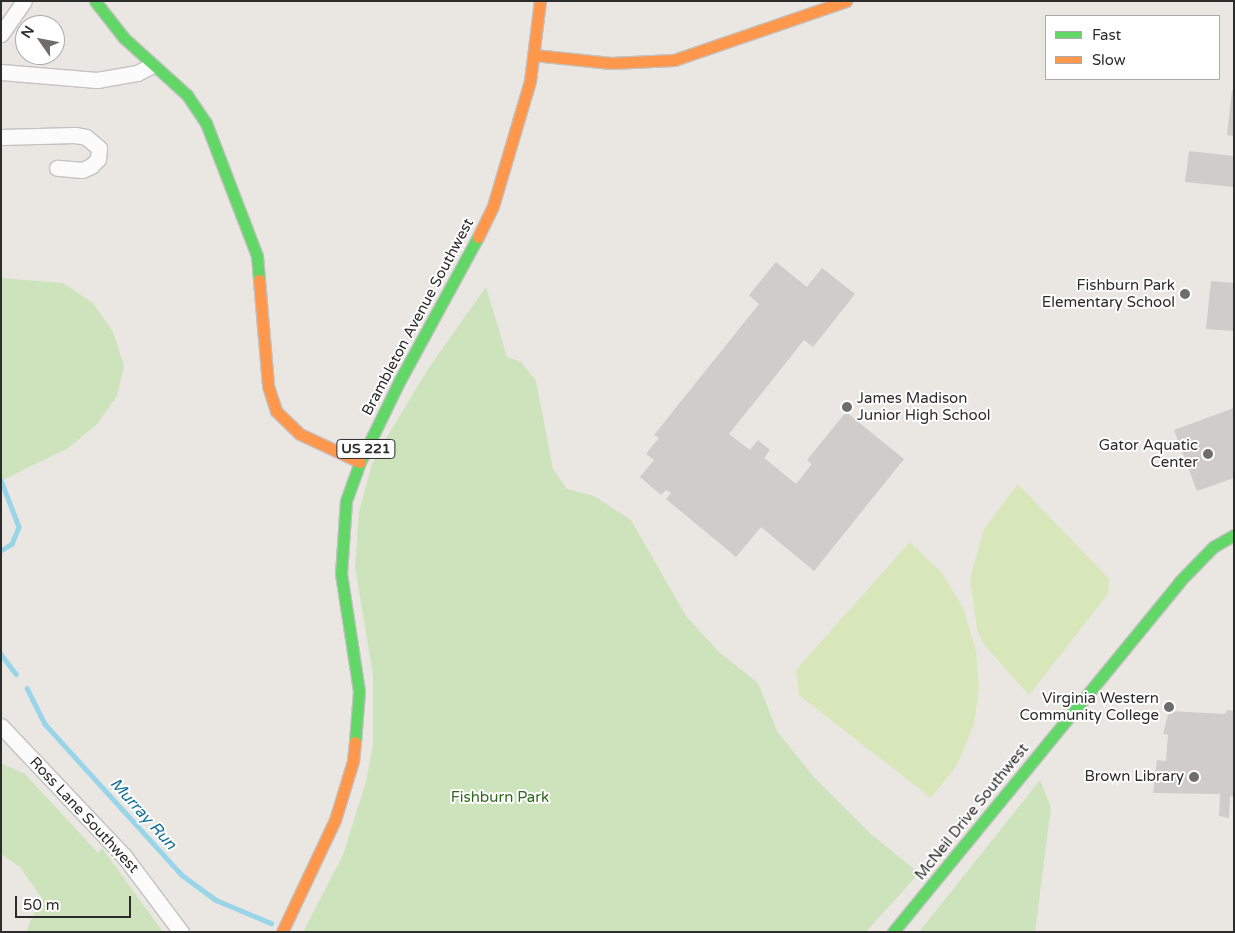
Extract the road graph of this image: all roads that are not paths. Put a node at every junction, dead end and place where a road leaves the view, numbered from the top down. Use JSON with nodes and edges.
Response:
{"nodes":[{"id":1,"x":24,"y":1,"type":"edge"},
{"id":2,"x":95,"y":1,"type":"edge"},
{"id":3,"x":540,"y":1,"type":"edge"},
{"id":4,"x":846,"y":1,"type":"edge"},
{"id":5,"x":1,"y":34,"type":"edge"},
{"id":6,"x":534,"y":55,"type":"junction"},
{"id":7,"x":151,"y":66,"type":"junction"},
{"id":8,"x":1,"y":72,"type":"edge"},
{"id":9,"x":1,"y":137,"type":"edge"},
{"id":10,"x":57,"y":168,"type":"dead end"},
{"id":11,"x":360,"y":462,"type":"junction"},
{"id":12,"x":1234,"y":535,"type":"edge"},
{"id":13,"x":1,"y":726,"type":"edge"},
{"id":14,"x":181,"y":932,"type":"edge"},
{"id":15,"x":282,"y":932,"type":"edge"},
{"id":16,"x":893,"y":932,"type":"edge"}],
"edges":[{"from":1,"to":5,"type":"street"},
{"from":2,"to":7,"type":"main road"},
{"from":3,"to":6,"type":"main road","name":"Brambleton Avenue Southwest","number":"US 221"},
{"from":4,"to":6,"type":"main road"},
{"from":6,"to":11,"type":"main road","name":"Brambleton Avenue Southwest","number":"US 221"},
{"from":7,"to":8,"type":"street"},
{"from":7,"to":11,"type":"main road"},
{"from":9,"to":10,"type":"street"},
{"from":11,"to":15,"type":"main road","name":"Brambleton Avenue Southwest","number":"US 221"},
{"from":12,"to":16,"type":"main road","name":"McNeil Drive Southwest"},
{"from":13,"to":14,"type":"street","name":"Ross Lane Southwest"}]}
